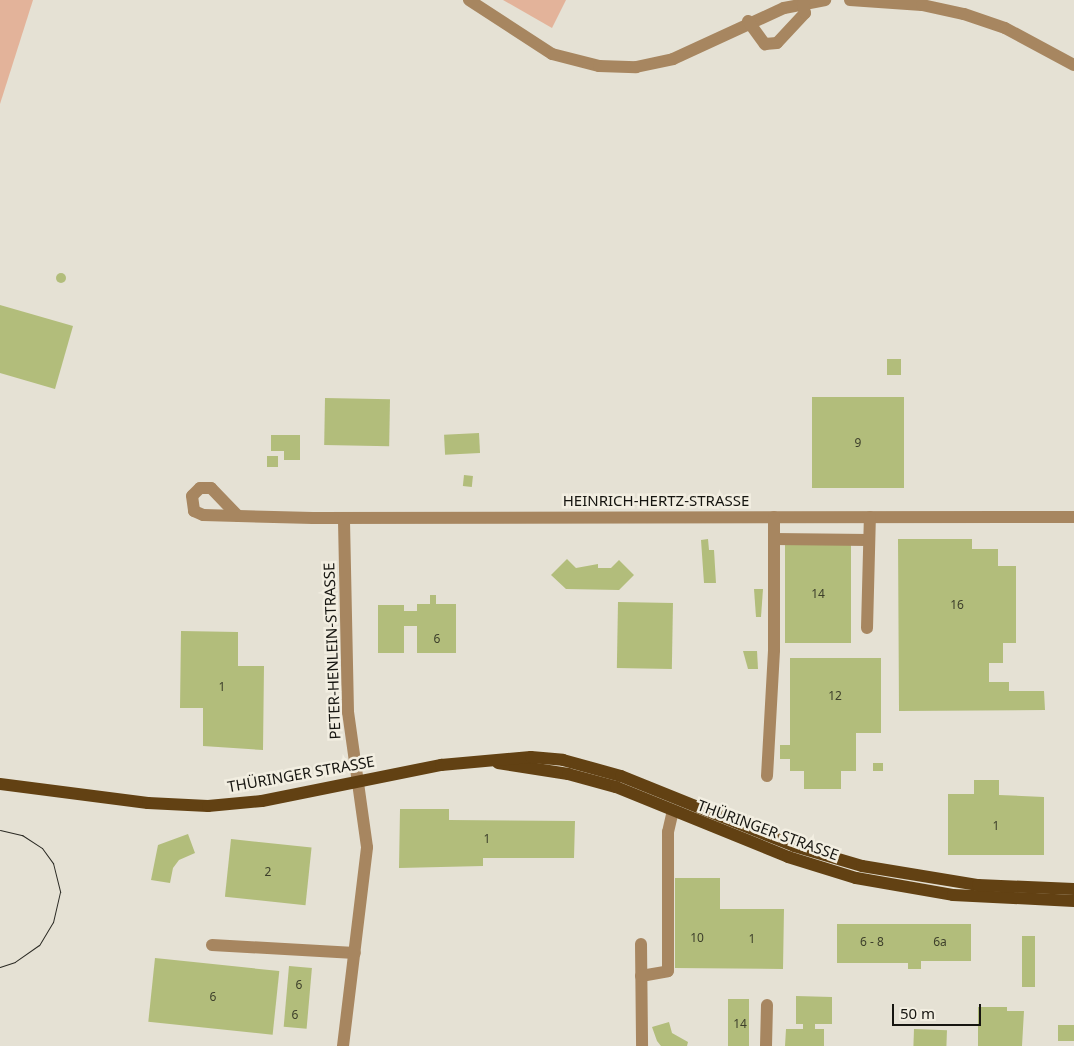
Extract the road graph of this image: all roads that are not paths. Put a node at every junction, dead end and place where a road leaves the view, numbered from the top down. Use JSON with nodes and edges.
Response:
{"nodes":[{"id":1,"x":468,"y":0,"type":"edge"},
{"id":2,"x":824,"y":0,"type":"edge"},
{"id":3,"x":850,"y":0,"type":"edge"},
{"id":4,"x":803,"y":4,"type":"junction"},
{"id":5,"x":748,"y":21,"type":"junction"},
{"id":6,"x":1074,"y":65,"type":"edge"},
{"id":7,"x":238,"y":516,"type":"dead end"},
{"id":8,"x":774,"y":517,"type":"junction"},
{"id":9,"x":870,"y":517,"type":"junction"},
{"id":10,"x":1074,"y":517,"type":"edge"},
{"id":11,"x":344,"y":518,"type":"junction"},
{"id":12,"x":774,"y":538,"type":"junction"},
{"id":13,"x":869,"y":540,"type":"junction"},
{"id":14,"x":867,"y":628,"type":"dead end"},
{"id":15,"x":767,"y":776,"type":"dead end"},
{"id":16,"x":358,"y":782,"type":"junction"},
{"id":17,"x":0,"y":784,"type":"edge"},
{"id":18,"x":675,"y":805,"type":"junction"},
{"id":19,"x":1074,"y":889,"type":"edge"},
{"id":20,"x":1074,"y":901,"type":"edge"},
{"id":21,"x":641,"y":944,"type":"dead end"},
{"id":22,"x":212,"y":945,"type":"dead end"},
{"id":23,"x":355,"y":953,"type":"junction"},
{"id":24,"x":641,"y":976,"type":"junction"},
{"id":25,"x":767,"y":1004,"type":"dead end"},
{"id":26,"x":343,"y":1046,"type":"edge"},
{"id":27,"x":642,"y":1046,"type":"edge"},
{"id":28,"x":766,"y":1046,"type":"edge"}],
"edges":[{"from":1,"to":5,"type":"street"},
{"from":2,"to":4,"type":"street"},
{"from":3,"to":6,"type":"street"},
{"from":4,"to":5,"type":"street"},
{"from":4,"to":5,"type":"street"},
{"from":7,"to":11,"type":"street","name":"HEINRICH-HERTZ-STRASSE"},
{"from":8,"to":9,"type":"street","name":"HEINRICH-HERTZ-STRASSE"},
{"from":8,"to":11,"type":"street","name":"HEINRICH-HERTZ-STRASSE"},
{"from":8,"to":12,"type":"street"},
{"from":9,"to":10,"type":"street","name":"HEINRICH-HERTZ-STRASSE"},
{"from":9,"to":13,"type":"street"},
{"from":11,"to":16,"type":"street","name":"PETER-HENLEIN-STRASSE"},
{"from":12,"to":13,"type":"street"},
{"from":12,"to":15,"type":"street"},
{"from":13,"to":14,"type":"street"},
{"from":16,"to":17,"type":"main road","name":"THÜRINGER STRASSE"},
{"from":16,"to":18,"type":"main road","name":"THÜRINGER STRASSE"},
{"from":16,"to":23,"type":"street","name":"PETER-HENLEIN-STRASSE"},
{"from":18,"to":19,"type":"main road","name":"THÜRINGER STRASSE"},
{"from":18,"to":20,"type":"main road","name":"THÜRINGER STRASSE"},
{"from":18,"to":24,"type":"street"},
{"from":21,"to":24,"type":"street"},
{"from":22,"to":23,"type":"street"},
{"from":23,"to":26,"type":"street","name":"PETER-HENLEIN-STRASSE"},
{"from":24,"to":27,"type":"street"},
{"from":25,"to":28,"type":"street"}]}
